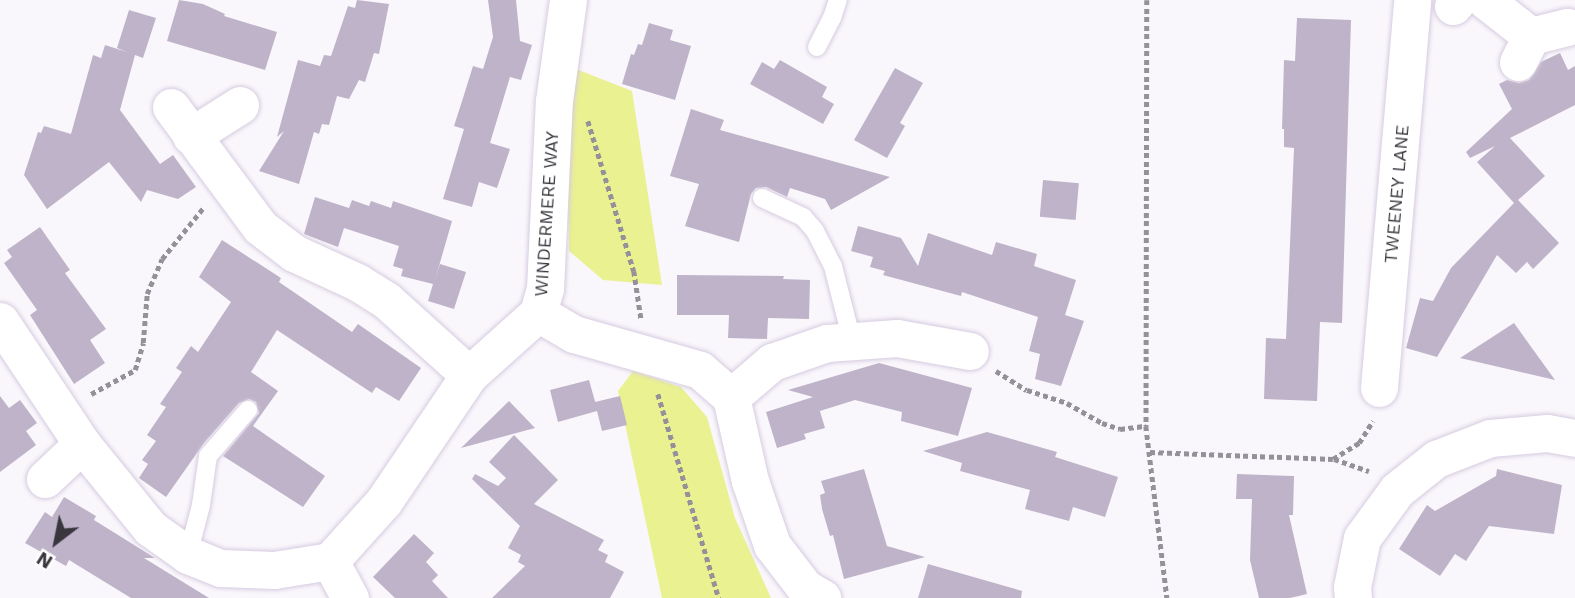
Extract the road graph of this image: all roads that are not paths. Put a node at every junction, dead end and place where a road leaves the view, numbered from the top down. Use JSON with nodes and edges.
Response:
{"nodes":[{"id":1,"x":568,"y":0,"type":"edge"},
{"id":2,"x":838,"y":0,"type":"edge"},
{"id":3,"x":1412,"y":0,"type":"edge"},
{"id":4,"x":1465,"y":2,"type":"edge"},
{"id":5,"x":1571,"y":26,"type":"edge"},
{"id":6,"x":817,"y":47,"type":"dead end"},
{"id":7,"x":240,"y":105,"type":"dead end"},
{"id":8,"x":762,"y":198,"type":"dead end"},
{"id":9,"x":538,"y":313,"type":"junction"},
{"id":10,"x":4,"y":335,"type":"edge"},
{"id":11,"x":852,"y":341,"type":"junction"},
{"id":12,"x":970,"y":351,"type":"road end"},
{"id":13,"x":469,"y":375,"type":"junction"},
{"id":14,"x":1379,"y":388,"type":"road end"},
{"id":15,"x":731,"y":397,"type":"junction"},
{"id":16,"x":248,"y":410,"type":"dead end"},
{"id":17,"x":1575,"y":438,"type":"edge"},
{"id":18,"x":82,"y":444,"type":"junction"},
{"id":19,"x":45,"y":479,"type":"dead end"},
{"id":20,"x":188,"y":555,"type":"junction"},
{"id":21,"x":330,"y":561,"type":"junction"},
{"id":22,"x":350,"y":598,"type":"edge"},
{"id":23,"x":822,"y":598,"type":"edge"},
{"id":24,"x":1353,"y":598,"type":"edge"}],
"edges":[{"from":1,"to":9,"type":"street","name":"WINDERMERE WAY"},
{"from":2,"to":6,"type":"lane"},
{"from":3,"to":14,"type":"street","name":"TWEENEY LANE"},
{"from":4,"to":5,"type":"street"},
{"from":7,"to":13,"type":"street"},
{"from":8,"to":11,"type":"lane"},
{"from":9,"to":13,"type":"street","name":"WINDERMERE WAY"},
{"from":9,"to":15,"type":"street"},
{"from":10,"to":18,"type":"street"},
{"from":11,"to":12,"type":"street"},
{"from":11,"to":15,"type":"street"},
{"from":13,"to":21,"type":"street","name":"WINDERMERE WAY"},
{"from":15,"to":23,"type":"street"},
{"from":16,"to":20,"type":"lane"},
{"from":17,"to":24,"type":"street"},
{"from":18,"to":19,"type":"street"},
{"from":18,"to":20,"type":"street"},
{"from":20,"to":21,"type":"street"},
{"from":21,"to":22,"type":"street"}]}
